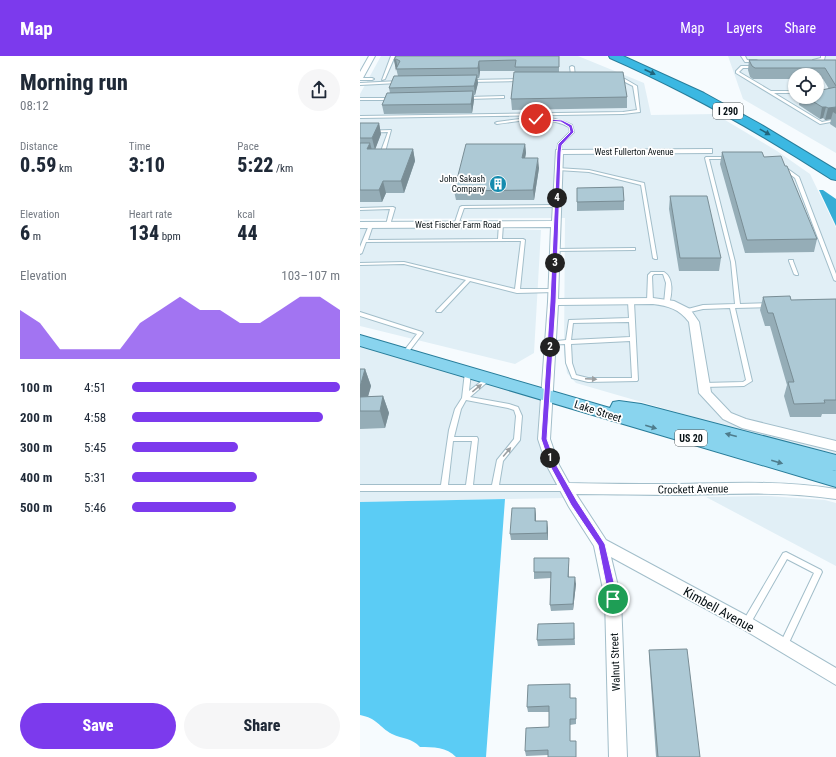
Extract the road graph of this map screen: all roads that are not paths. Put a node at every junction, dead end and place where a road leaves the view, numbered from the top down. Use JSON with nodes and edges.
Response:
{"nodes":[{"id":1,"x":372,"y":56,"type":"edge"},
{"id":2,"x":393,"y":56,"type":"edge"},
{"id":3,"x":614,"y":56,"type":"edge"},
{"id":4,"x":638,"y":56,"type":"edge"},
{"id":5,"x":743,"y":56,"type":"edge"},
{"id":6,"x":823,"y":56,"type":"edge"},
{"id":7,"x":811,"y":60,"type":"edge"},
{"id":8,"x":764,"y":61,"type":"edge"},
{"id":9,"x":572,"y":67,"type":"dead end"},
{"id":10,"x":758,"y":67,"type":"edge"},
{"id":11,"x":362,"y":71,"type":"edge"},
{"id":12,"x":360,"y":79,"type":"edge"},
{"id":13,"x":383,"y":79,"type":"junction"},
{"id":14,"x":527,"y":79,"type":"edge"},
{"id":15,"x":613,"y":79,"type":"edge"},
{"id":16,"x":465,"y":80,"type":"edge"},
{"id":17,"x":575,"y":80,"type":"edge"},
{"id":18,"x":360,"y":84,"type":"edge"},
{"id":19,"x":718,"y":92,"type":"dead end"},
{"id":20,"x":770,"y":92,"type":"junction"},
{"id":21,"x":788,"y":92,"type":"edge"},
{"id":22,"x":503,"y":97,"type":"dead end"},
{"id":23,"x":462,"y":98,"type":"edge"},
{"id":24,"x":360,"y":99,"type":"edge"},
{"id":25,"x":400,"y":99,"type":"edge"},
{"id":26,"x":360,"y":117,"type":"edge"},
{"id":27,"x":836,"y":120,"type":"edge"},
{"id":28,"x":497,"y":122,"type":"dead end"},
{"id":29,"x":836,"y":125,"type":"edge"},
{"id":30,"x":827,"y":126,"type":"dead end"},
{"id":31,"x":360,"y":132,"type":"edge"},
{"id":32,"x":709,"y":151,"type":"dead end"},
{"id":33,"x":375,"y":152,"type":"edge"},
{"id":34,"x":559,"y":152,"type":"junction"},
{"id":35,"x":737,"y":157,"type":"edge"},
{"id":36,"x":779,"y":164,"type":"edge"},
{"id":37,"x":558,"y":169,"type":"junction"},
{"id":38,"x":836,"y":176,"type":"edge"},
{"id":39,"x":557,"y":206,"type":"junction"},
{"id":40,"x":360,"y":209,"type":"edge"},
{"id":41,"x":502,"y":224,"type":"junction"},
{"id":42,"x":556,"y":224,"type":"junction"},
{"id":43,"x":360,"y":225,"type":"edge"},
{"id":44,"x":371,"y":225,"type":"junction"},
{"id":45,"x":388,"y":225,"type":"junction"},
{"id":46,"x":456,"y":225,"type":"junction"},
{"id":47,"x":500,"y":240,"type":"junction"},
{"id":48,"x":365,"y":241,"type":"junction"},
{"id":49,"x":633,"y":249,"type":"dead end"},
{"id":50,"x":555,"y":250,"type":"junction"},
{"id":51,"x":360,"y":253,"type":"edge"},
{"id":52,"x":655,"y":258,"type":"dead end"},
{"id":53,"x":791,"y":261,"type":"dead end"},
{"id":54,"x":360,"y":264,"type":"edge"},
{"id":55,"x":796,"y":274,"type":"dead end"},
{"id":56,"x":468,"y":280,"type":"junction"},
{"id":57,"x":836,"y":280,"type":"edge"},
{"id":58,"x":517,"y":291,"type":"junction"},
{"id":59,"x":553,"y":296,"type":"junction"},
{"id":60,"x":650,"y":301,"type":"junction"},
{"id":61,"x":631,"y":302,"type":"junction"},
{"id":62,"x":667,"y":303,"type":"junction"},
{"id":63,"x":776,"y":305,"type":"edge"},
{"id":64,"x":735,"y":306,"type":"junction"},
{"id":65,"x":439,"y":311,"type":"dead end"},
{"id":66,"x":686,"y":311,"type":"junction"},
{"id":67,"x":360,"y":314,"type":"edge"},
{"id":68,"x":632,"y":320,"type":"junction"},
{"id":69,"x":633,"y":339,"type":"junction"},
{"id":70,"x":360,"y":340,"type":"edge"},
{"id":71,"x":568,"y":342,"type":"junction"},
{"id":72,"x":550,"y":343,"type":"junction"},
{"id":73,"x":405,"y":353,"type":"junction"},
{"id":74,"x":468,"y":372,"type":"junction"},
{"id":75,"x":489,"y":378,"type":"junction"},
{"id":76,"x":704,"y":385,"type":"junction"},
{"id":77,"x":547,"y":394,"type":"junction"},
{"id":78,"x":465,"y":398,"type":"junction"},
{"id":79,"x":452,"y":438,"type":"junction"},
{"id":80,"x":836,"y":446,"type":"edge"},
{"id":81,"x":836,"y":463,"type":"edge"},
{"id":82,"x":836,"y":479,"type":"edge"},
{"id":83,"x":360,"y":488,"type":"edge"},
{"id":84,"x":444,"y":488,"type":"junction"},
{"id":85,"x":469,"y":488,"type":"junction"},
{"id":86,"x":495,"y":488,"type":"junction"},
{"id":87,"x":565,"y":488,"type":"junction"},
{"id":88,"x":836,"y":494,"type":"edge"},
{"id":89,"x":601,"y":544,"type":"junction"},
{"id":90,"x":746,"y":623,"type":"junction"},
{"id":91,"x":783,"y":646,"type":"junction"},
{"id":92,"x":836,"y":677,"type":"edge"},
{"id":93,"x":618,"y":757,"type":"edge"}],
"edges":[{"from":1,"to":11,"type":"street"},
{"from":2,"to":13,"type":"lane"},
{"from":3,"to":38,"type":"highway","number":"I 290","one_way":true},
{"from":4,"to":19,"type":"highway","number":"I 290"},
{"from":5,"to":8,"type":"lane"},
{"from":6,"to":7,"type":"lane"},
{"from":9,"to":17,"type":"lane"},
{"from":10,"to":20,"type":"lane"},
{"from":11,"to":12,"type":"street"},
{"from":12,"to":13,"type":"lane"},
{"from":13,"to":18,"type":"lane"},
{"from":14,"to":16,"type":"lane"},
{"from":15,"to":26,"type":"lane"},
{"from":20,"to":21,"type":"lane"},
{"from":20,"to":27,"type":"lane"},
{"from":22,"to":23,"type":"lane"},
{"from":24,"to":25,"type":"lane"},
{"from":28,"to":34,"type":"lane"},
{"from":29,"to":30,"type":"lane"},
{"from":31,"to":33,"type":"lane"},
{"from":32,"to":34,"type":"street","name":"West Fullerton Avenue"},
{"from":34,"to":37,"type":"street","name":"Walnut Street"},
{"from":35,"to":64,"type":"lane"},
{"from":36,"to":57,"type":"lane"},
{"from":37,"to":39,"type":"street","name":"Walnut Street"},
{"from":37,"to":52,"type":"lane"},
{"from":39,"to":42,"type":"street","name":"Walnut Street"},
{"from":39,"to":46,"type":"lane"},
{"from":40,"to":45,"type":"lane"},
{"from":41,"to":42,"type":"street","name":"West Fischer Farm Road"},
{"from":41,"to":46,"type":"street","name":"West Fischer Farm Road"},
{"from":41,"to":47,"type":"lane"},
{"from":42,"to":50,"type":"street","name":"Walnut Street"},
{"from":43,"to":44,"type":"street","name":"West Fischer Farm Road"},
{"from":44,"to":45,"type":"street","name":"West Fischer Farm Road"},
{"from":44,"to":48,"type":"lane"},
{"from":45,"to":46,"type":"street","name":"West Fischer Farm Road"},
{"from":47,"to":48,"type":"lane"},
{"from":47,"to":58,"type":"lane"},
{"from":48,"to":51,"type":"lane"},
{"from":49,"to":50,"type":"lane"},
{"from":50,"to":59,"type":"street","name":"Walnut Street"},
{"from":53,"to":55,"type":"lane"},
{"from":54,"to":56,"type":"lane"},
{"from":56,"to":58,"type":"lane"},
{"from":56,"to":65,"type":"lane"},
{"from":58,"to":59,"type":"lane"},
{"from":59,"to":61,"type":"street"},
{"from":59,"to":72,"type":"street","name":"Walnut Street"},
{"from":60,"to":61,"type":"street"},
{"from":60,"to":62,"type":"street"},
{"from":60,"to":62,"type":"lane"},
{"from":61,"to":68,"type":"lane"},
{"from":62,"to":66,"type":"street"},
{"from":63,"to":64,"type":"lane"},
{"from":64,"to":66,"type":"lane"},
{"from":64,"to":76,"type":"lane"},
{"from":66,"to":76,"type":"street"},
{"from":67,"to":73,"type":"lane"},
{"from":68,"to":69,"type":"lane"},
{"from":68,"to":71,"type":"lane"},
{"from":69,"to":71,"type":"lane"},
{"from":71,"to":69,"type":"lane","one_way":true},
{"from":70,"to":73,"type":"main road","name":"Lake Street","number":"US 20"},
{"from":71,"to":72,"type":"lane"},
{"from":72,"to":77,"type":"street","name":"Walnut Street"},
{"from":73,"to":74,"type":"main road","name":"Lake Street","number":"US 20"},
{"from":74,"to":75,"type":"main road","name":"Lake Street","number":"US 20"},
{"from":74,"to":78,"type":"lane"},
{"from":75,"to":77,"type":"main road","name":"Lake Street","number":"US 20"},
{"from":78,"to":75,"type":"lane","one_way":true},
{"from":76,"to":80,"type":"street"},
{"from":81,"to":77,"type":"main road","number":"US 20","one_way":true},
{"from":77,"to":82,"type":"main road","name":"Lake Street","number":"US 20","one_way":true},
{"from":77,"to":87,"type":"street","name":"Walnut Street"},
{"from":78,"to":79,"type":"lane"},
{"from":86,"to":78,"type":"lane","one_way":true},
{"from":79,"to":84,"type":"lane"},
{"from":79,"to":85,"type":"lane"},
{"from":83,"to":84,"type":"lane"},
{"from":84,"to":85,"type":"lane"},
{"from":85,"to":86,"type":"lane"},
{"from":86,"to":87,"type":"lane"},
{"from":87,"to":88,"type":"street","name":"Crockett Avenue"},
{"from":87,"to":89,"type":"street","name":"Walnut Street"},
{"from":89,"to":90,"type":"street","name":"Kimbell Avenue"},
{"from":89,"to":93,"type":"street","name":"Walnut Street"},
{"from":90,"to":91,"type":"street","name":"Kimbell Avenue"},
{"from":90,"to":91,"type":"lane"},
{"from":91,"to":92,"type":"street","name":"Kimbell Avenue"}]}
